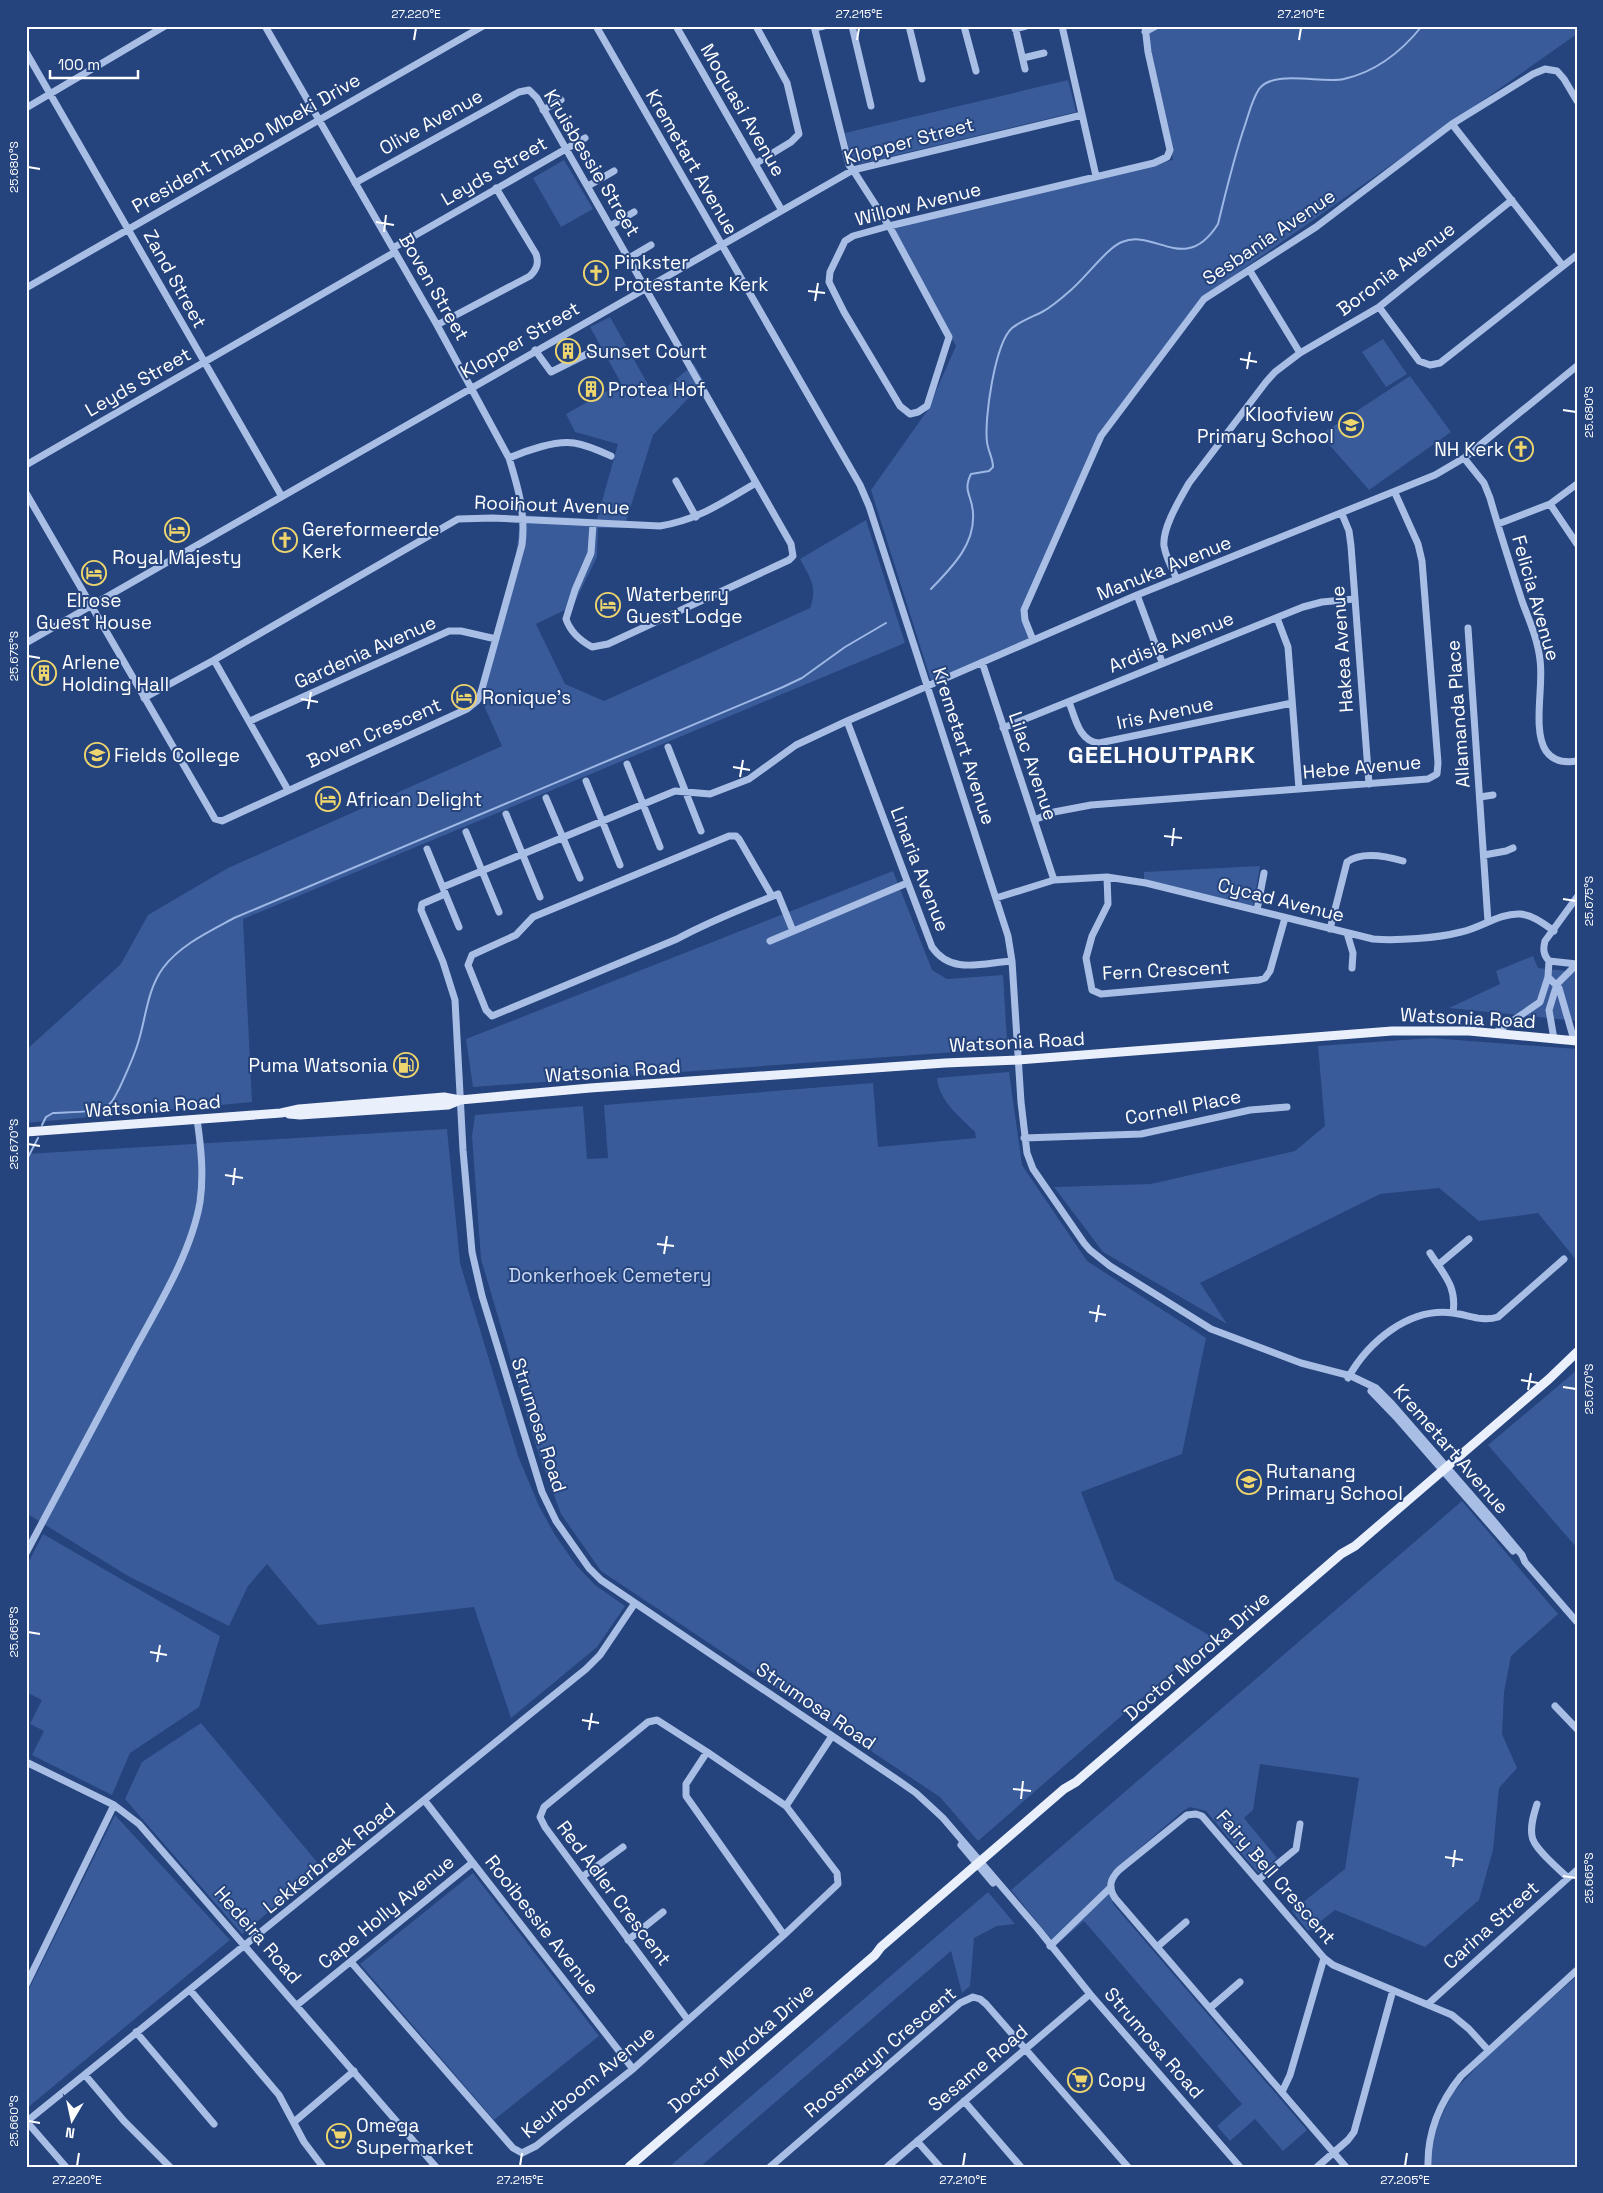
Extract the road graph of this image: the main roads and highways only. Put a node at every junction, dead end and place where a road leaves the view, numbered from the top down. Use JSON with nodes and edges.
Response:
{"nodes":[{"id":1,"x":1575,"y":1041,"type":"edge"},
{"id":2,"x":26,"y":1132,"type":"edge"},
{"id":3,"x":1577,"y":1352,"type":"edge"},
{"id":4,"x":629,"y":2167,"type":"edge"}],
"edges":[{"from":1,"to":2,"type":"main road","name":"Watsonia Road"},
{"from":3,"to":4,"type":"main road","name":"Doctor Moroka Drive"}]}
